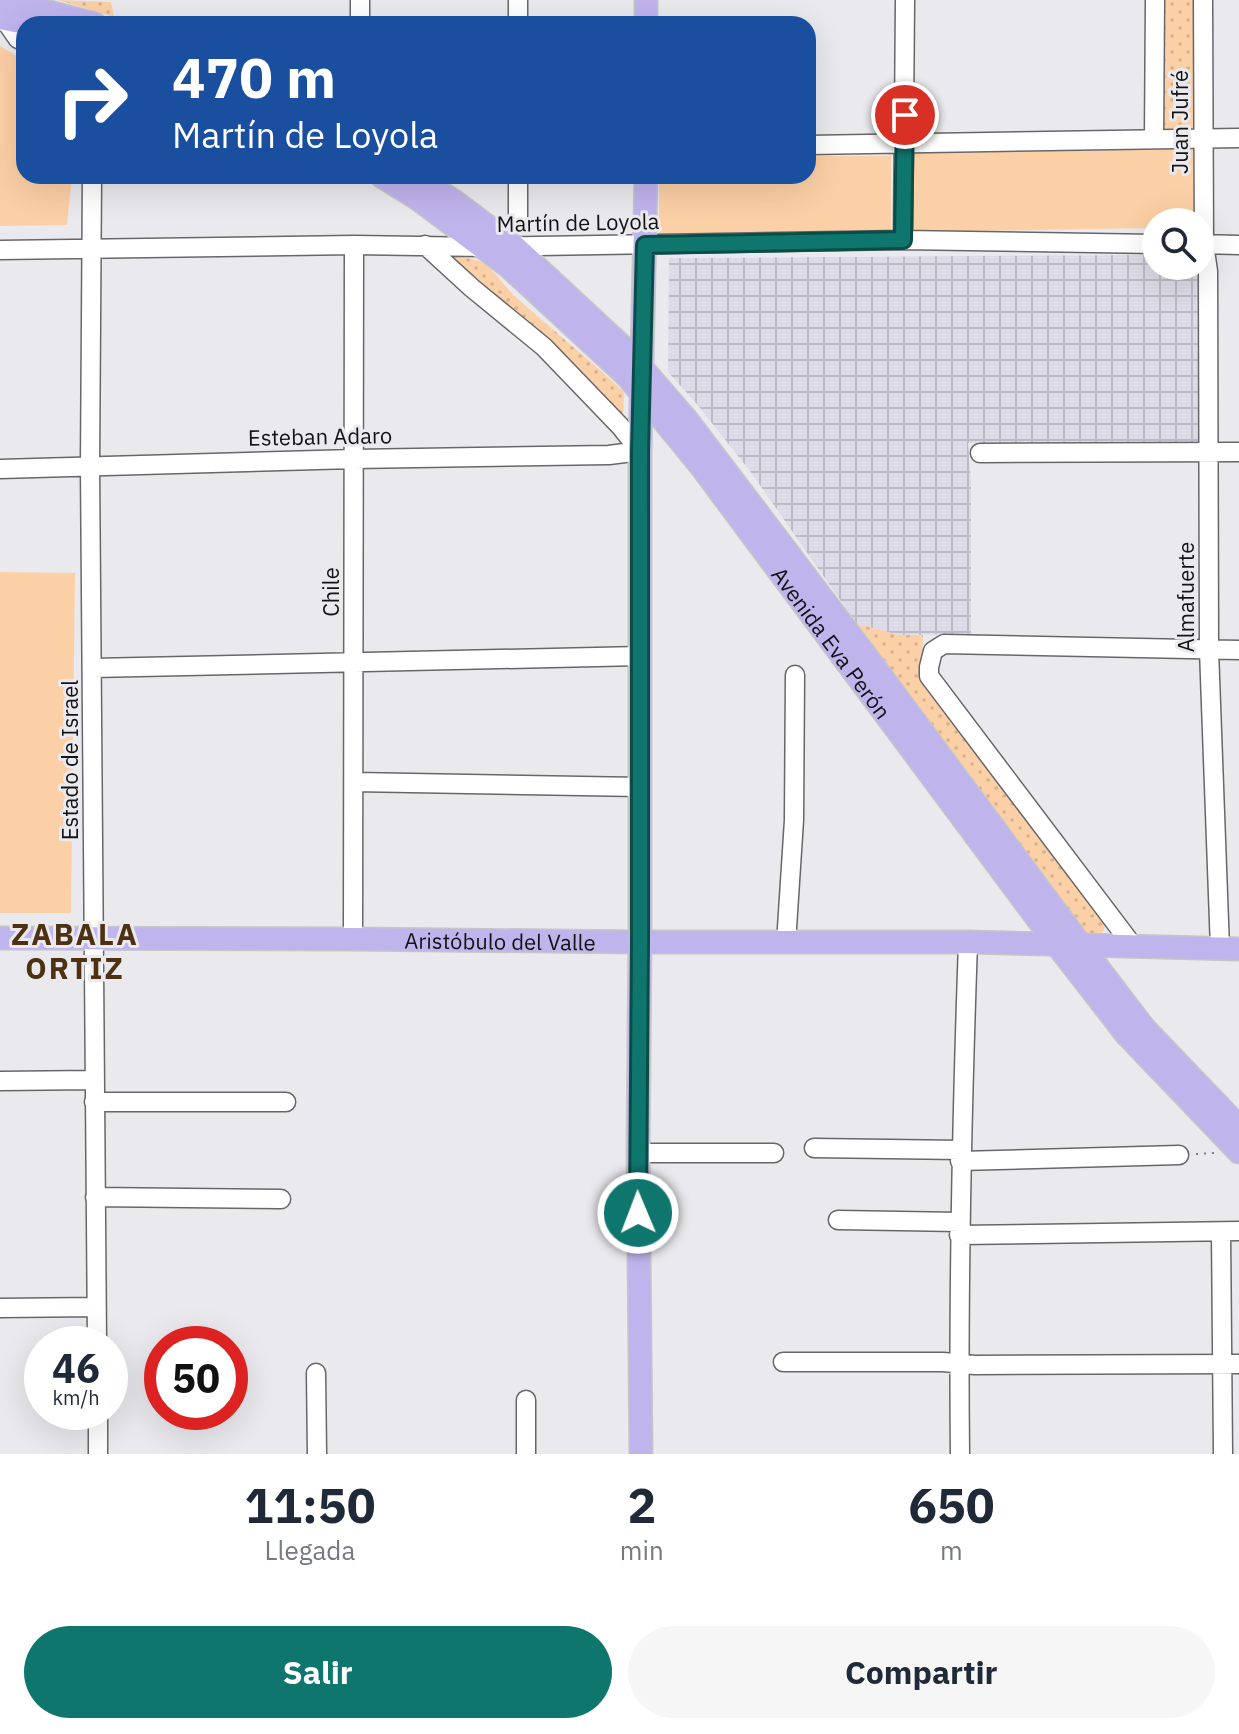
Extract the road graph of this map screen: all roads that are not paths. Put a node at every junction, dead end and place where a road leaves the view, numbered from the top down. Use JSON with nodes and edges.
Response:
{"nodes":[{"id":1,"x":905,"y":0,"type":"edge"},
{"id":2,"x":1155,"y":0,"type":"edge"},
{"id":3,"x":1203,"y":0,"type":"edge"},
{"id":4,"x":3,"y":12,"type":"edge"},
{"id":5,"x":34,"y":16,"type":"edge"},
{"id":6,"x":16,"y":35,"type":"edge"},
{"id":7,"x":1203,"y":138,"type":"junction"},
{"id":8,"x":1239,"y":138,"type":"edge"},
{"id":9,"x":1154,"y":139,"type":"junction"},
{"id":10,"x":905,"y":143,"type":"junction"},
{"id":11,"x":816,"y":145,"type":"edge"},
{"id":12,"x":92,"y":184,"type":"edge"},
{"id":13,"x":394,"y":184,"type":"edge"},
{"id":14,"x":428,"y":184,"type":"edge"},
{"id":15,"x":518,"y":184,"type":"edge"},
{"id":16,"x":646,"y":184,"type":"edge"},
{"id":17,"x":1202,"y":208,"type":"edge"},
{"id":18,"x":518,"y":216,"type":"dead end"},
{"id":19,"x":903,"y":240,"type":"junction"},
{"id":20,"x":1142,"y":244,"type":"edge"},
{"id":21,"x":1214,"y":244,"type":"edge"},
{"id":22,"x":354,"y":245,"type":"junction"},
{"id":23,"x":425,"y":245,"type":"junction"},
{"id":24,"x":645,"y":245,"type":"junction"},
{"id":25,"x":1239,"y":245,"type":"edge"},
{"id":26,"x":514,"y":246,"type":"junction"},
{"id":27,"x":483,"y":247,"type":"junction"},
{"id":28,"x":93,"y":248,"type":"junction"},
{"id":29,"x":0,"y":250,"type":"edge"},
{"id":30,"x":1208,"y":280,"type":"edge"},
{"id":31,"x":643,"y":370,"type":"junction"},
{"id":32,"x":642,"y":395,"type":"junction"},
{"id":33,"x":640,"y":451,"type":"junction"},
{"id":34,"x":1239,"y":452,"type":"edge"},
{"id":35,"x":980,"y":453,"type":"dead end"},
{"id":36,"x":1210,"y":453,"type":"junction"},
{"id":37,"x":354,"y":459,"type":"junction"},
{"id":38,"x":90,"y":466,"type":"junction"},
{"id":39,"x":0,"y":469,"type":"edge"},
{"id":40,"x":1209,"y":650,"type":"junction"},
{"id":41,"x":1239,"y":650,"type":"edge"},
{"id":42,"x":640,"y":656,"type":"junction"},
{"id":43,"x":354,"y":661,"type":"junction"},
{"id":44,"x":93,"y":668,"type":"junction"},
{"id":45,"x":795,"y":675,"type":"dead end"},
{"id":46,"x":354,"y":782,"type":"junction"},
{"id":47,"x":640,"y":787,"type":"junction"},
{"id":48,"x":0,"y":938,"type":"edge"},
{"id":49,"x":92,"y":939,"type":"junction"},
{"id":50,"x":353,"y":939,"type":"junction"},
{"id":51,"x":640,"y":942,"type":"junction"},
{"id":52,"x":968,"y":942,"type":"junction"},
{"id":53,"x":786,"y":943,"type":"junction"},
{"id":54,"x":1068,"y":945,"type":"junction"},
{"id":55,"x":1133,"y":946,"type":"junction"},
{"id":56,"x":1230,"y":949,"type":"edge"},
{"id":57,"x":94,"y":1080,"type":"junction"},
{"id":58,"x":0,"y":1081,"type":"edge"},
{"id":59,"x":94,"y":1102,"type":"junction"},
{"id":60,"x":286,"y":1102,"type":"dead end"},
{"id":61,"x":1239,"y":1127,"type":"edge"},
{"id":62,"x":814,"y":1148,"type":"dead end"},
{"id":63,"x":638,"y":1153,"type":"junction"},
{"id":64,"x":774,"y":1153,"type":"dead end"},
{"id":65,"x":1230,"y":1153,"type":"edge"},
{"id":66,"x":1179,"y":1155,"type":"road end"},
{"id":67,"x":961,"y":1156,"type":"junction"},
{"id":68,"x":95,"y":1197,"type":"junction"},
{"id":69,"x":281,"y":1199,"type":"dead end"},
{"id":70,"x":838,"y":1220,"type":"dead end"},
{"id":71,"x":960,"y":1229,"type":"junction"},
{"id":72,"x":1230,"y":1231,"type":"edge"},
{"id":73,"x":96,"y":1307,"type":"junction"},
{"id":74,"x":0,"y":1308,"type":"edge"},
{"id":75,"x":97,"y":1326,"type":"edge"},
{"id":76,"x":783,"y":1362,"type":"dead end"},
{"id":77,"x":959,"y":1364,"type":"junction"},
{"id":78,"x":1230,"y":1364,"type":"edge"},
{"id":79,"x":316,"y":1373,"type":"dead end"},
{"id":80,"x":526,"y":1400,"type":"dead end"},
{"id":81,"x":98,"y":1430,"type":"edge"},
{"id":82,"x":98,"y":1454,"type":"edge"},
{"id":83,"x":317,"y":1454,"type":"edge"},
{"id":84,"x":526,"y":1454,"type":"edge"},
{"id":85,"x":641,"y":1454,"type":"edge"},
{"id":86,"x":960,"y":1454,"type":"edge"},
{"id":87,"x":1223,"y":1454,"type":"edge"}],
"edges":[{"from":1,"to":10,"type":"street"},
{"from":2,"to":9,"type":"street","name":"Juan Jufré"},
{"from":3,"to":7,"type":"street","name":"Juan Jufré"},
{"from":4,"to":5,"type":"main road"},
{"from":4,"to":6,"type":"street"},
{"from":7,"to":8,"type":"street"},
{"from":7,"to":9,"type":"street"},
{"from":7,"to":17,"type":"street","name":"Juan Jufré"},
{"from":9,"to":10,"type":"street"},
{"from":10,"to":11,"type":"street"},
{"from":10,"to":19,"type":"street"},
{"from":12,"to":28,"type":"street","name":"Estado de Israel"},
{"from":13,"to":27,"type":"main road","name":"Avenida Eva Perón"},
{"from":14,"to":26,"type":"main road","name":"Avenida Eva Perón"},
{"from":15,"to":18,"type":"street"},
{"from":16,"to":24,"type":"main road"},
{"from":19,"to":20,"type":"street","name":"Martín de Loyola"},
{"from":19,"to":24,"type":"street","name":"Martín de Loyola"},
{"from":21,"to":25,"type":"street"},
{"from":22,"to":23,"type":"street","name":"Martín de Loyola"},
{"from":22,"to":28,"type":"street","name":"Martín de Loyola"},
{"from":22,"to":37,"type":"street","name":"Chile"},
{"from":23,"to":27,"type":"street","name":"Martín de Loyola"},
{"from":23,"to":33,"type":"street"},
{"from":24,"to":26,"type":"street","name":"Martín de Loyola"},
{"from":24,"to":31,"type":"main road"},
{"from":26,"to":27,"type":"street","name":"Martín de Loyola"},
{"from":26,"to":31,"type":"main road","name":"Avenida Eva Perón"},
{"from":27,"to":32,"type":"main road","name":"Avenida Eva Perón"},
{"from":28,"to":29,"type":"street","name":"Martín de Loyola"},
{"from":28,"to":38,"type":"street","name":"Estado de Israel"},
{"from":30,"to":36,"type":"street","name":"Almafuerte"},
{"from":31,"to":32,"type":"main road"},
{"from":31,"to":54,"type":"main road","name":"Avenida Eva Perón"},
{"from":32,"to":33,"type":"main road"},
{"from":32,"to":54,"type":"main road","name":"Avenida Eva Perón"},
{"from":33,"to":37,"type":"street","name":"Esteban Adaro"},
{"from":33,"to":42,"type":"main road"},
{"from":34,"to":36,"type":"street"},
{"from":35,"to":36,"type":"street"},
{"from":36,"to":40,"type":"street","name":"Almafuerte"},
{"from":37,"to":38,"type":"street","name":"Esteban Adaro"},
{"from":37,"to":43,"type":"street","name":"Chile"},
{"from":38,"to":39,"type":"street","name":"Esteban Adaro"},
{"from":38,"to":44,"type":"street","name":"Estado de Israel"},
{"from":40,"to":41,"type":"street"},
{"from":40,"to":55,"type":"street"},
{"from":40,"to":56,"type":"street","name":"Almafuerte"},
{"from":42,"to":43,"type":"street"},
{"from":42,"to":47,"type":"main road"},
{"from":43,"to":44,"type":"street"},
{"from":43,"to":46,"type":"street","name":"Chile"},
{"from":44,"to":49,"type":"street","name":"Estado de Israel"},
{"from":45,"to":53,"type":"street"},
{"from":46,"to":47,"type":"street"},
{"from":46,"to":50,"type":"street","name":"Chile"},
{"from":47,"to":51,"type":"main road"},
{"from":48,"to":49,"type":"main road","name":"Aristóbulo del Valle"},
{"from":49,"to":50,"type":"main road","name":"Aristóbulo del Valle"},
{"from":49,"to":57,"type":"street","name":"Estado de Israel"},
{"from":50,"to":51,"type":"main road","name":"Aristóbulo del Valle"},
{"from":51,"to":53,"type":"main road","name":"Aristóbulo del Valle"},
{"from":51,"to":63,"type":"main road"},
{"from":52,"to":53,"type":"main road","name":"Aristóbulo del Valle"},
{"from":52,"to":54,"type":"main road","name":"Aristóbulo del Valle"},
{"from":52,"to":67,"type":"street"},
{"from":54,"to":55,"type":"main road","name":"Aristóbulo del Valle"},
{"from":54,"to":61,"type":"main road","name":"Avenida Eva Perón"},
{"from":54,"to":65,"type":"main road","name":"Avenida Eva Perón"},
{"from":55,"to":56,"type":"main road","name":"Aristóbulo del Valle"},
{"from":57,"to":58,"type":"street"},
{"from":57,"to":59,"type":"street","name":"Estado de Israel"},
{"from":59,"to":60,"type":"street"},
{"from":59,"to":68,"type":"street","name":"Estado de Israel"},
{"from":62,"to":67,"type":"street"},
{"from":63,"to":64,"type":"street"},
{"from":63,"to":85,"type":"main road"},
{"from":66,"to":67,"type":"street"},
{"from":67,"to":71,"type":"street"},
{"from":68,"to":69,"type":"street"},
{"from":68,"to":73,"type":"street","name":"Estado de Israel"},
{"from":70,"to":71,"type":"street"},
{"from":71,"to":72,"type":"street"},
{"from":71,"to":77,"type":"street"},
{"from":72,"to":78,"type":"street"},
{"from":73,"to":74,"type":"street"},
{"from":73,"to":75,"type":"street","name":"Estado de Israel"},
{"from":76,"to":77,"type":"street"},
{"from":77,"to":78,"type":"street"},
{"from":77,"to":86,"type":"street"},
{"from":78,"to":87,"type":"street"},
{"from":79,"to":83,"type":"street"},
{"from":80,"to":84,"type":"street"},
{"from":81,"to":82,"type":"street"}]}
